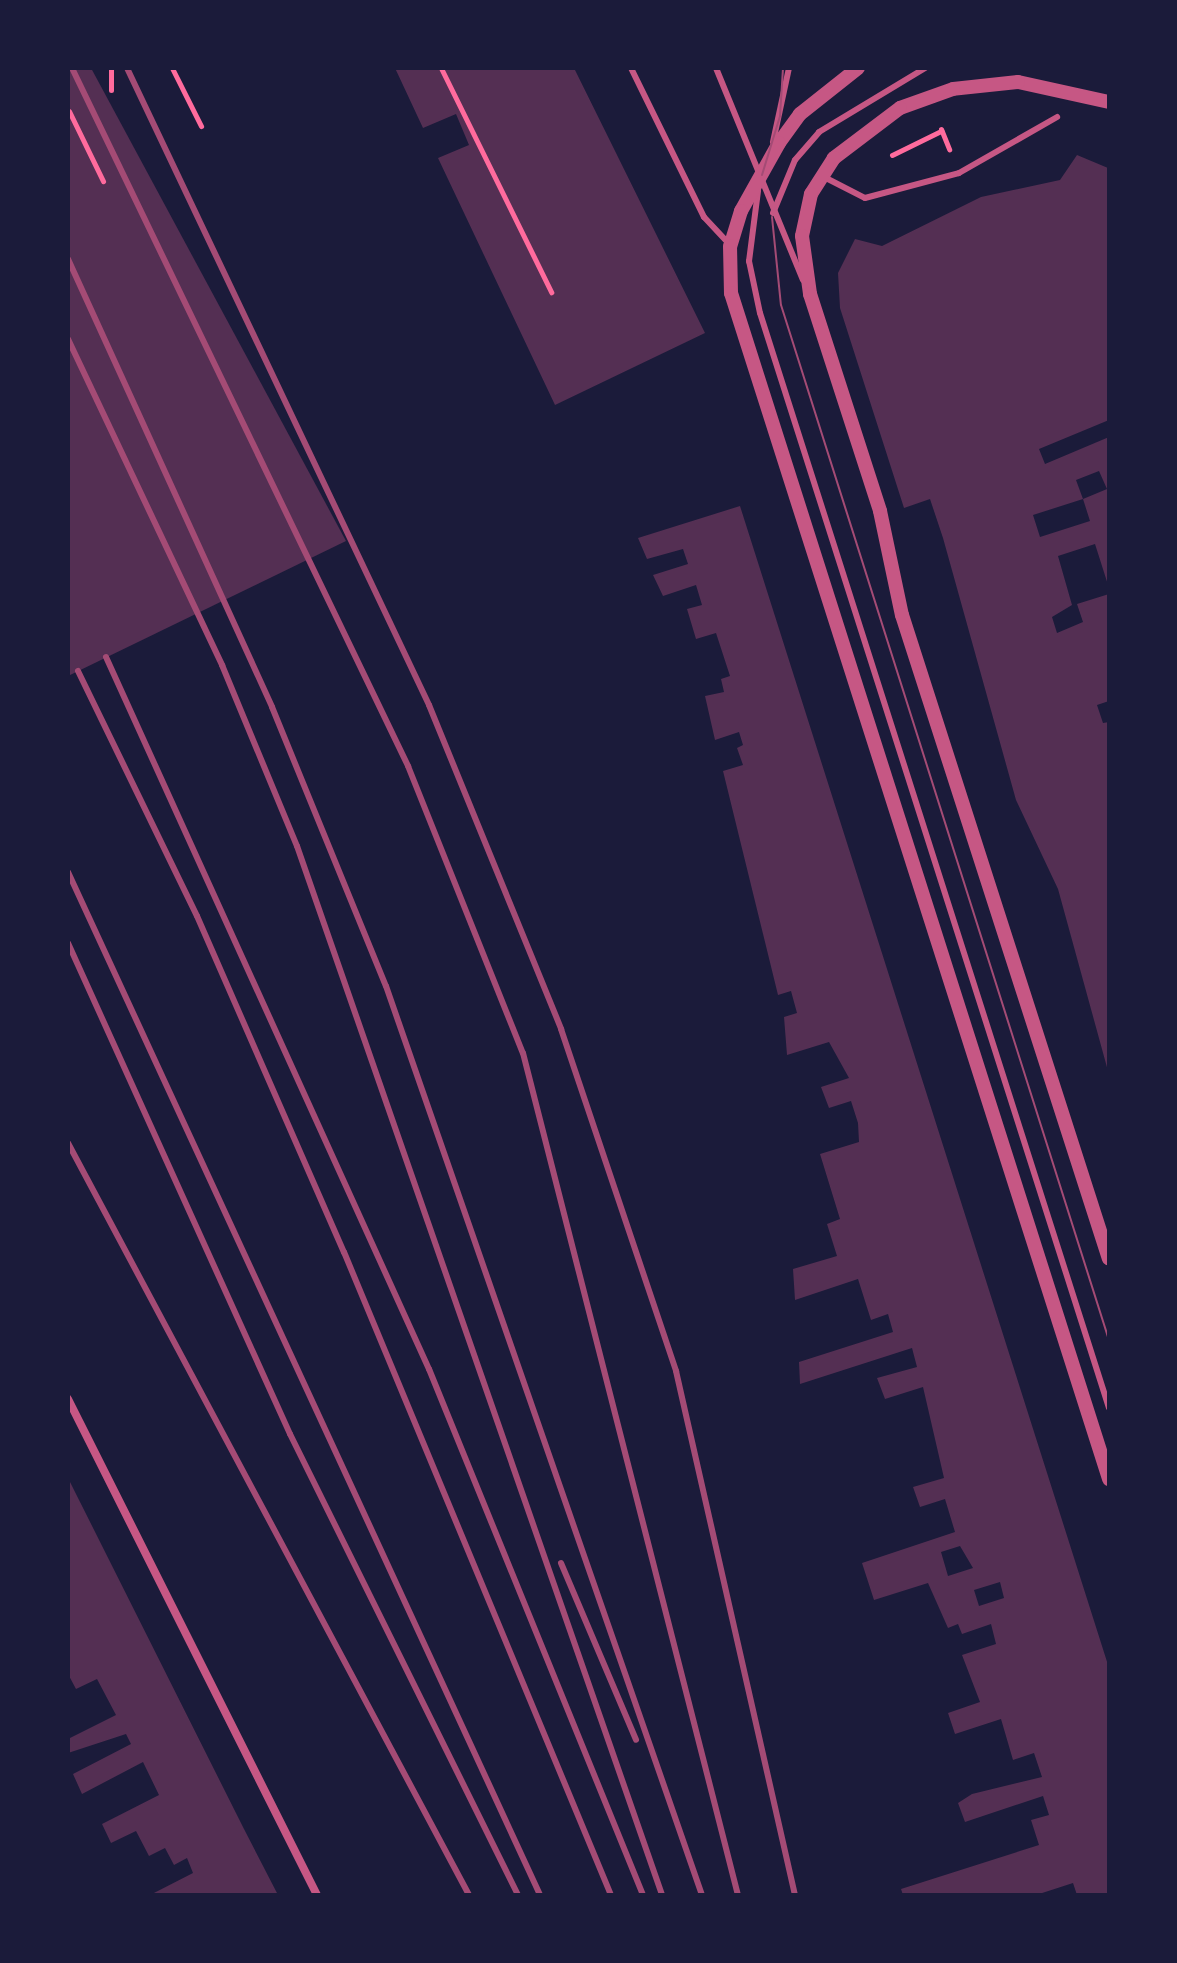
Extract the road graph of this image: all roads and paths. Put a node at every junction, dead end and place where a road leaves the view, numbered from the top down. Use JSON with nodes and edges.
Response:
{"nodes":[{"id":1,"x":111,"y":68,"type":"edge"},
{"id":2,"x":172,"y":68,"type":"edge"},
{"id":3,"x":441,"y":68,"type":"edge"},
{"id":4,"x":631,"y":68,"type":"edge"},
{"id":5,"x":716,"y":68,"type":"edge"},
{"id":6,"x":789,"y":68,"type":"edge"},
{"id":7,"x":858,"y":68,"type":"edge"},
{"id":8,"x":925,"y":68,"type":"edge"},
{"id":9,"x":111,"y":90,"type":"dead end"},
{"id":10,"x":1109,"y":102,"type":"edge"},
{"id":11,"x":69,"y":111,"type":"edge"},
{"id":12,"x":1057,"y":117,"type":"dead end"},
{"id":13,"x":201,"y":126,"type":"dead end"},
{"id":14,"x":762,"y":175,"type":"junction"},
{"id":15,"x":822,"y":176,"type":"junction"},
{"id":16,"x":103,"y":181,"type":"dead end"},
{"id":17,"x":772,"y":217,"type":"junction"},
{"id":18,"x":730,"y":246,"type":"junction"},
{"id":19,"x":551,"y":292,"type":"dead end"},
{"id":20,"x":810,"y":294,"type":"junction"},
{"id":21,"x":1109,"y":1259,"type":"edge"},
{"id":22,"x":68,"y":1399,"type":"edge"},
{"id":23,"x":1109,"y":1408,"type":"edge"},
{"id":24,"x":1109,"y":1479,"type":"edge"},
{"id":25,"x":317,"y":1895,"type":"edge"}],
"edges":[{"from":1,"to":9,"type":"path"},
{"from":2,"to":13,"type":"path"},
{"from":3,"to":19,"type":"path"},
{"from":4,"to":18,"type":"lane"},
{"from":5,"to":14,"type":"lane"},
{"from":6,"to":14,"type":"lane"},
{"from":7,"to":14,"type":"street"},
{"from":8,"to":17,"type":"lane"},
{"from":10,"to":15,"type":"street"},
{"from":11,"to":16,"type":"path"},
{"from":12,"to":15,"type":"lane"},
{"from":14,"to":17,"type":"lane"},
{"from":14,"to":18,"type":"street"},
{"from":14,"to":23,"type":"lane"},
{"from":15,"to":20,"type":"street"},
{"from":17,"to":20,"type":"lane"},
{"from":18,"to":24,"type":"street"},
{"from":20,"to":21,"type":"street"},
{"from":22,"to":25,"type":"street"}]}
